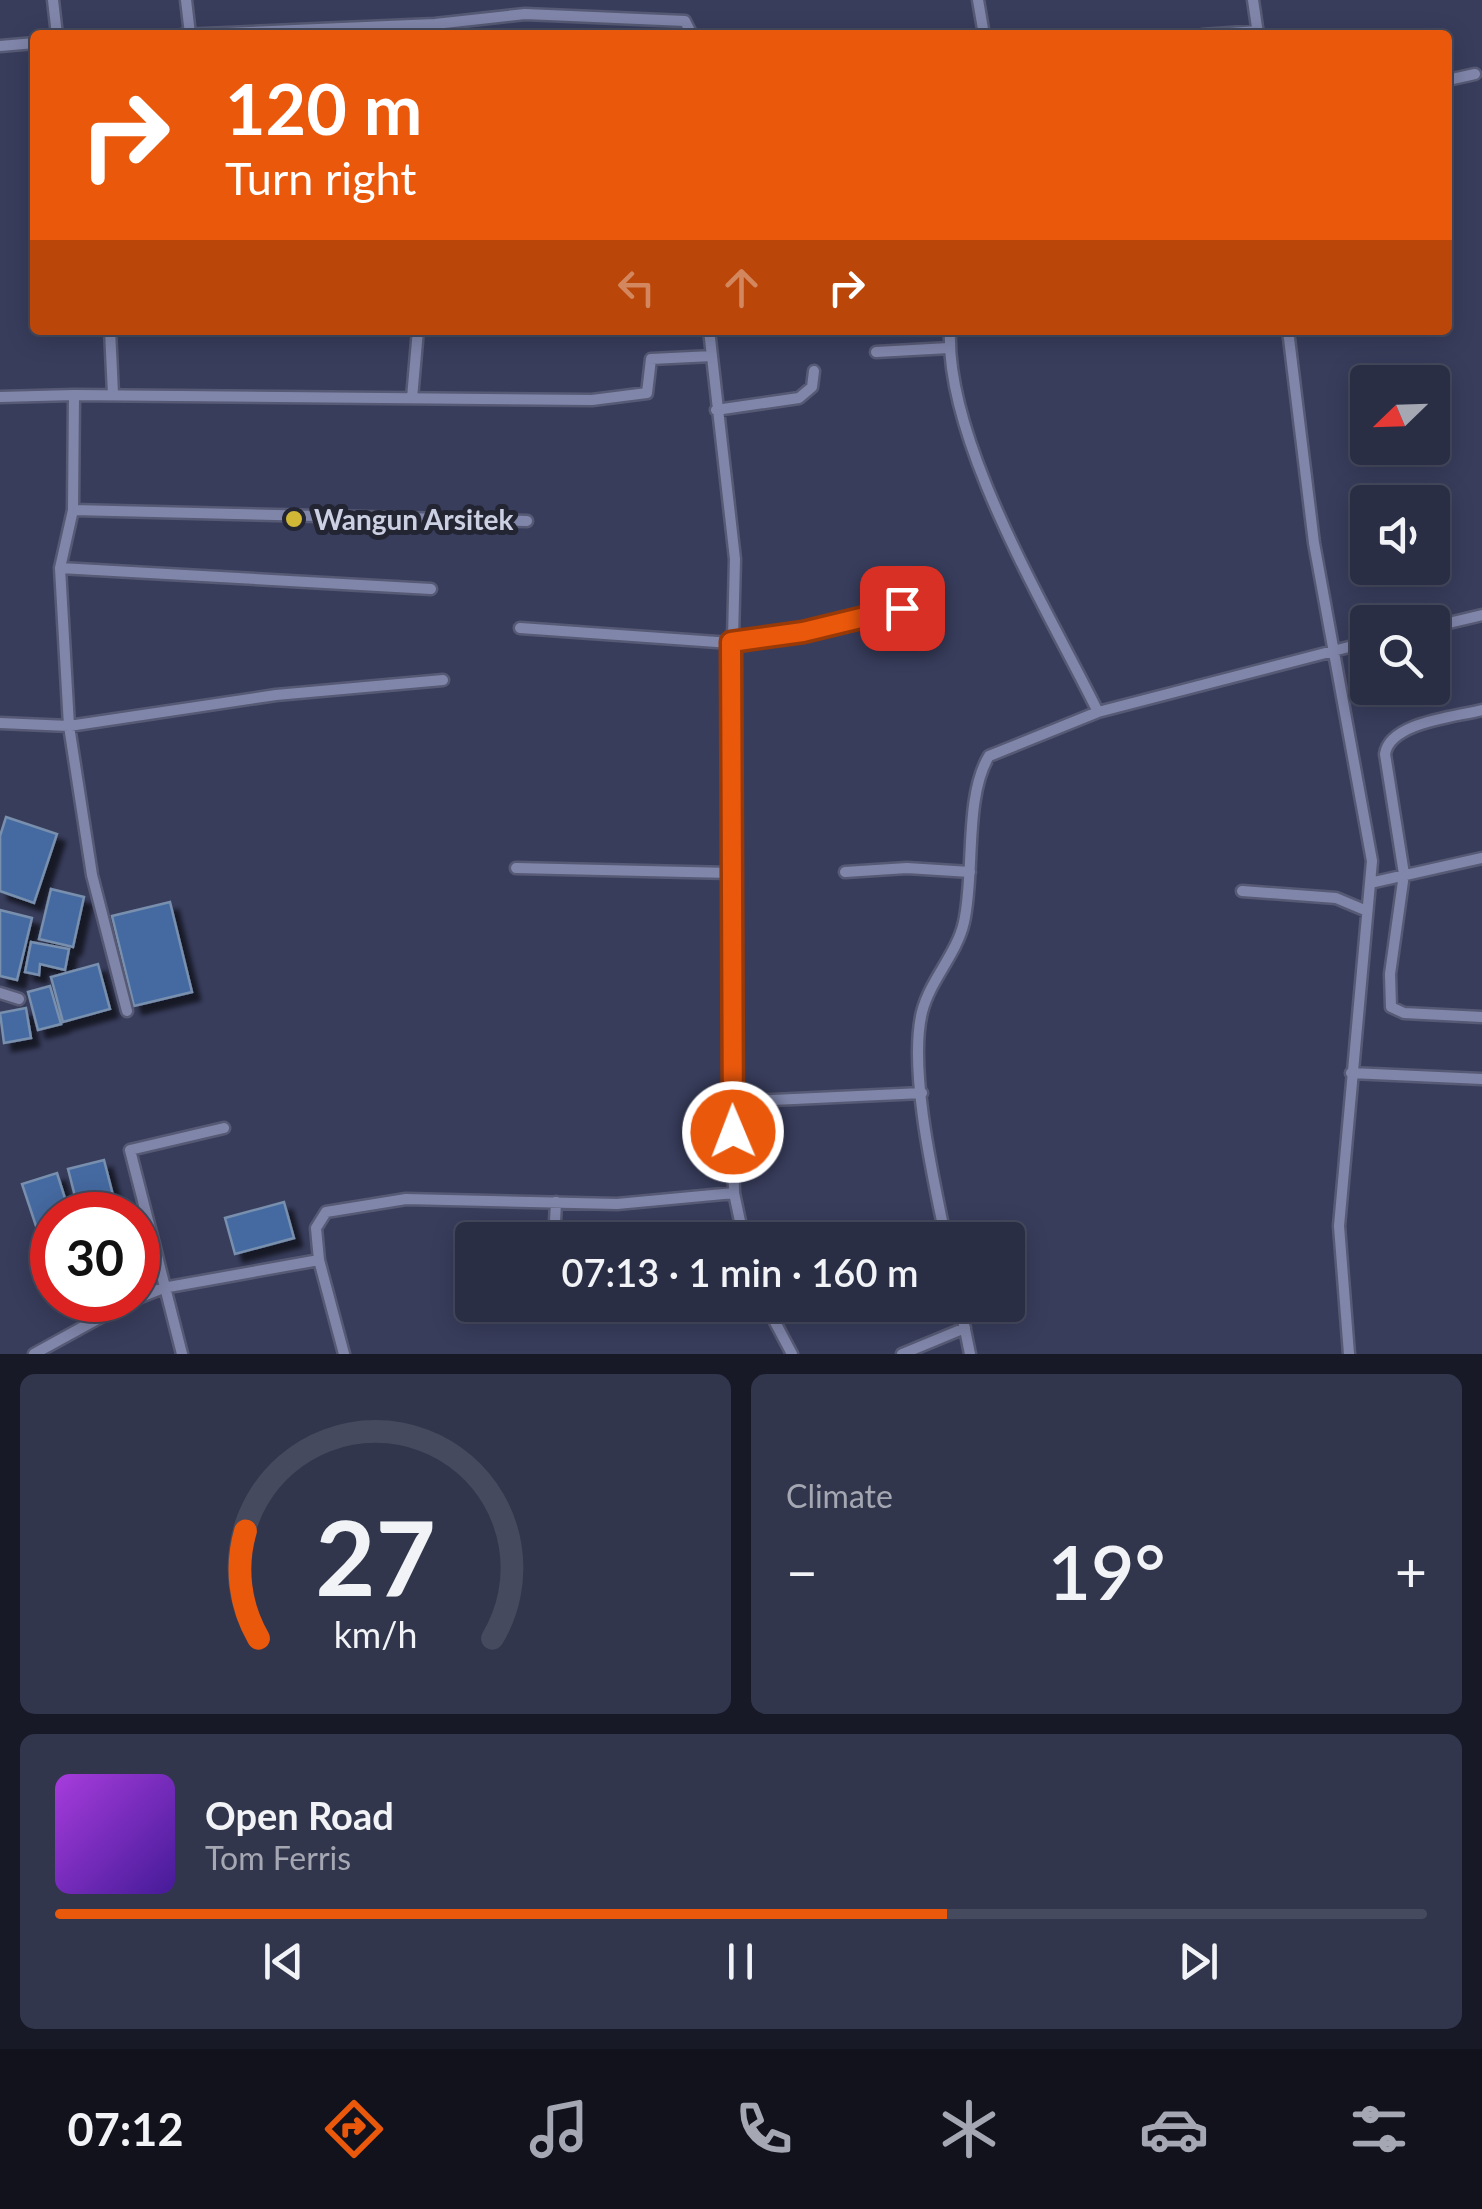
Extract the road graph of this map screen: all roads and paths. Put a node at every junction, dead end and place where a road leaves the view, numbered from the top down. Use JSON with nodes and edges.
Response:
{"nodes":[{"id":1,"x":53,"y":0,"type":"edge"},
{"id":2,"x":186,"y":0,"type":"edge"},
{"id":3,"x":526,"y":0,"type":"edge"},
{"id":4,"x":978,"y":0,"type":"edge"},
{"id":5,"x":1252,"y":0,"type":"edge"},
{"id":6,"x":526,"y":14,"type":"junction"},
{"id":7,"x":435,"y":29,"type":"edge"},
{"id":8,"x":56,"y":30,"type":"edge"},
{"id":9,"x":190,"y":30,"type":"edge"},
{"id":10,"x":386,"y":30,"type":"edge"},
{"id":11,"x":690,"y":30,"type":"edge"},
{"id":12,"x":983,"y":30,"type":"edge"},
{"id":13,"x":1257,"y":30,"type":"edge"},
{"id":14,"x":30,"y":44,"type":"edge"},
{"id":15,"x":0,"y":46,"type":"edge"},
{"id":16,"x":1475,"y":74,"type":"dead end"},
{"id":17,"x":1452,"y":79,"type":"edge"},
{"id":18,"x":110,"y":335,"type":"edge"},
{"id":19,"x":418,"y":335,"type":"edge"},
{"id":20,"x":710,"y":335,"type":"edge"},
{"id":21,"x":950,"y":335,"type":"edge"},
{"id":22,"x":1289,"y":335,"type":"edge"},
{"id":23,"x":949,"y":348,"type":"junction"},
{"id":24,"x":876,"y":352,"type":"dead end"},
{"id":25,"x":712,"y":356,"type":"junction"},
{"id":26,"x":814,"y":371,"type":"dead end"},
{"id":27,"x":112,"y":394,"type":"junction"},
{"id":28,"x":74,"y":395,"type":"junction"},
{"id":29,"x":0,"y":397,"type":"edge"},
{"id":30,"x":412,"y":398,"type":"junction"},
{"id":31,"x":716,"y":410,"type":"junction"},
{"id":32,"x":73,"y":510,"type":"junction"},
{"id":33,"x":527,"y":521,"type":"dead end"},
{"id":34,"x":60,"y":568,"type":"junction"},
{"id":35,"x":431,"y":589,"type":"dead end"},
{"id":36,"x":902,"y":608,"type":"dead end"},
{"id":37,"x":1482,"y":615,"type":"edge"},
{"id":38,"x":1450,"y":622,"type":"edge"},
{"id":39,"x":520,"y":628,"type":"dead end"},
{"id":40,"x":731,"y":642,"type":"junction"},
{"id":41,"x":1350,"y":646,"type":"edge"},
{"id":42,"x":1335,"y":650,"type":"junction"},
{"id":43,"x":443,"y":680,"type":"dead end"},
{"id":44,"x":1482,"y":710,"type":"edge"},
{"id":45,"x":1098,"y":712,"type":"junction"},
{"id":46,"x":0,"y":723,"type":"edge"},
{"id":47,"x":69,"y":726,"type":"junction"},
{"id":48,"x":1482,"y":858,"type":"edge"},
{"id":49,"x":516,"y":868,"type":"dead end"},
{"id":50,"x":845,"y":872,"type":"dead end"},
{"id":51,"x":970,"y":872,"type":"junction"},
{"id":52,"x":730,"y":873,"type":"junction"},
{"id":53,"x":1404,"y":874,"type":"junction"},
{"id":54,"x":1370,"y":884,"type":"junction"},
{"id":55,"x":1242,"y":892,"type":"dead end"},
{"id":56,"x":1367,"y":910,"type":"junction"},
{"id":57,"x":0,"y":993,"type":"edge"},
{"id":58,"x":19,"y":999,"type":"dead end"},
{"id":59,"x":126,"y":1012,"type":"dead end"},
{"id":60,"x":1482,"y":1017,"type":"edge"},
{"id":61,"x":1351,"y":1072,"type":"junction"},
{"id":62,"x":1482,"y":1080,"type":"edge"},
{"id":63,"x":922,"y":1093,"type":"junction"},
{"id":64,"x":732,"y":1102,"type":"junction"},
{"id":65,"x":224,"y":1128,"type":"dead end"},
{"id":66,"x":734,"y":1193,"type":"junction"},
{"id":67,"x":556,"y":1202,"type":"junction"},
{"id":68,"x":555,"y":1222,"type":"edge"},
{"id":69,"x":740,"y":1222,"type":"edge"},
{"id":70,"x":943,"y":1222,"type":"edge"},
{"id":71,"x":319,"y":1260,"type":"junction"},
{"id":72,"x":163,"y":1288,"type":"junction"},
{"id":73,"x":160,"y":1289,"type":"edge"},
{"id":74,"x":93,"y":1322,"type":"edge"},
{"id":75,"x":775,"y":1322,"type":"edge"},
{"id":76,"x":963,"y":1322,"type":"edge"},
{"id":77,"x":964,"y":1328,"type":"junction"},
{"id":78,"x":34,"y":1354,"type":"edge"},
{"id":79,"x":182,"y":1354,"type":"edge"},
{"id":80,"x":344,"y":1354,"type":"edge"},
{"id":81,"x":792,"y":1354,"type":"edge"},
{"id":82,"x":902,"y":1354,"type":"edge"},
{"id":83,"x":970,"y":1354,"type":"edge"},
{"id":84,"x":1348,"y":1354,"type":"edge"}],
"edges":[{"from":1,"to":8,"type":"street"},
{"from":2,"to":9,"type":"street"},
{"from":3,"to":6,"type":"street"},
{"from":4,"to":12,"type":"street"},
{"from":5,"to":13,"type":"street"},
{"from":6,"to":7,"type":"street"},
{"from":6,"to":11,"type":"street"},
{"from":7,"to":10,"type":"street"},
{"from":14,"to":15,"type":"street"},
{"from":16,"to":17,"type":"street"},
{"from":18,"to":27,"type":"street"},
{"from":19,"to":30,"type":"street"},
{"from":20,"to":25,"type":"street"},
{"from":21,"to":23,"type":"street"},
{"from":22,"to":42,"type":"street"},
{"from":23,"to":24,"type":"street"},
{"from":23,"to":45,"type":"street"},
{"from":25,"to":30,"type":"street"},
{"from":25,"to":31,"type":"street"},
{"from":26,"to":31,"type":"street"},
{"from":27,"to":28,"type":"street"},
{"from":27,"to":30,"type":"street"},
{"from":28,"to":29,"type":"street"},
{"from":28,"to":32,"type":"street"},
{"from":31,"to":40,"type":"street"},
{"from":32,"to":33,"type":"street"},
{"from":32,"to":34,"type":"street"},
{"from":34,"to":35,"type":"street"},
{"from":34,"to":47,"type":"street"},
{"from":36,"to":40,"type":"street"},
{"from":37,"to":38,"type":"street"},
{"from":39,"to":40,"type":"street"},
{"from":40,"to":52,"type":"street"},
{"from":41,"to":42,"type":"street"},
{"from":42,"to":45,"type":"street"},
{"from":42,"to":54,"type":"street"},
{"from":43,"to":47,"type":"street"},
{"from":44,"to":53,"type":"street"},
{"from":45,"to":51,"type":"street"},
{"from":46,"to":47,"type":"street"},
{"from":47,"to":59,"type":"street"},
{"from":48,"to":53,"type":"street"},
{"from":49,"to":52,"type":"street"},
{"from":50,"to":51,"type":"street"},
{"from":51,"to":63,"type":"street"},
{"from":52,"to":64,"type":"street"},
{"from":53,"to":54,"type":"street"},
{"from":53,"to":60,"type":"street"},
{"from":54,"to":56,"type":"street"},
{"from":55,"to":56,"type":"street"},
{"from":56,"to":61,"type":"street"},
{"from":57,"to":58,"type":"street"},
{"from":61,"to":62,"type":"street"},
{"from":61,"to":84,"type":"street"},
{"from":63,"to":64,"type":"street"},
{"from":63,"to":70,"type":"street"},
{"from":64,"to":66,"type":"street"},
{"from":65,"to":72,"type":"street"},
{"from":66,"to":67,"type":"street"},
{"from":66,"to":69,"type":"street"},
{"from":67,"to":68,"type":"street"},
{"from":67,"to":71,"type":"street"},
{"from":71,"to":72,"type":"street"},
{"from":71,"to":80,"type":"street"},
{"from":72,"to":73,"type":"street"},
{"from":72,"to":79,"type":"street"},
{"from":74,"to":78,"type":"street"},
{"from":75,"to":81,"type":"street"},
{"from":76,"to":77,"type":"street"},
{"from":77,"to":82,"type":"street"},
{"from":77,"to":83,"type":"street"}]}
